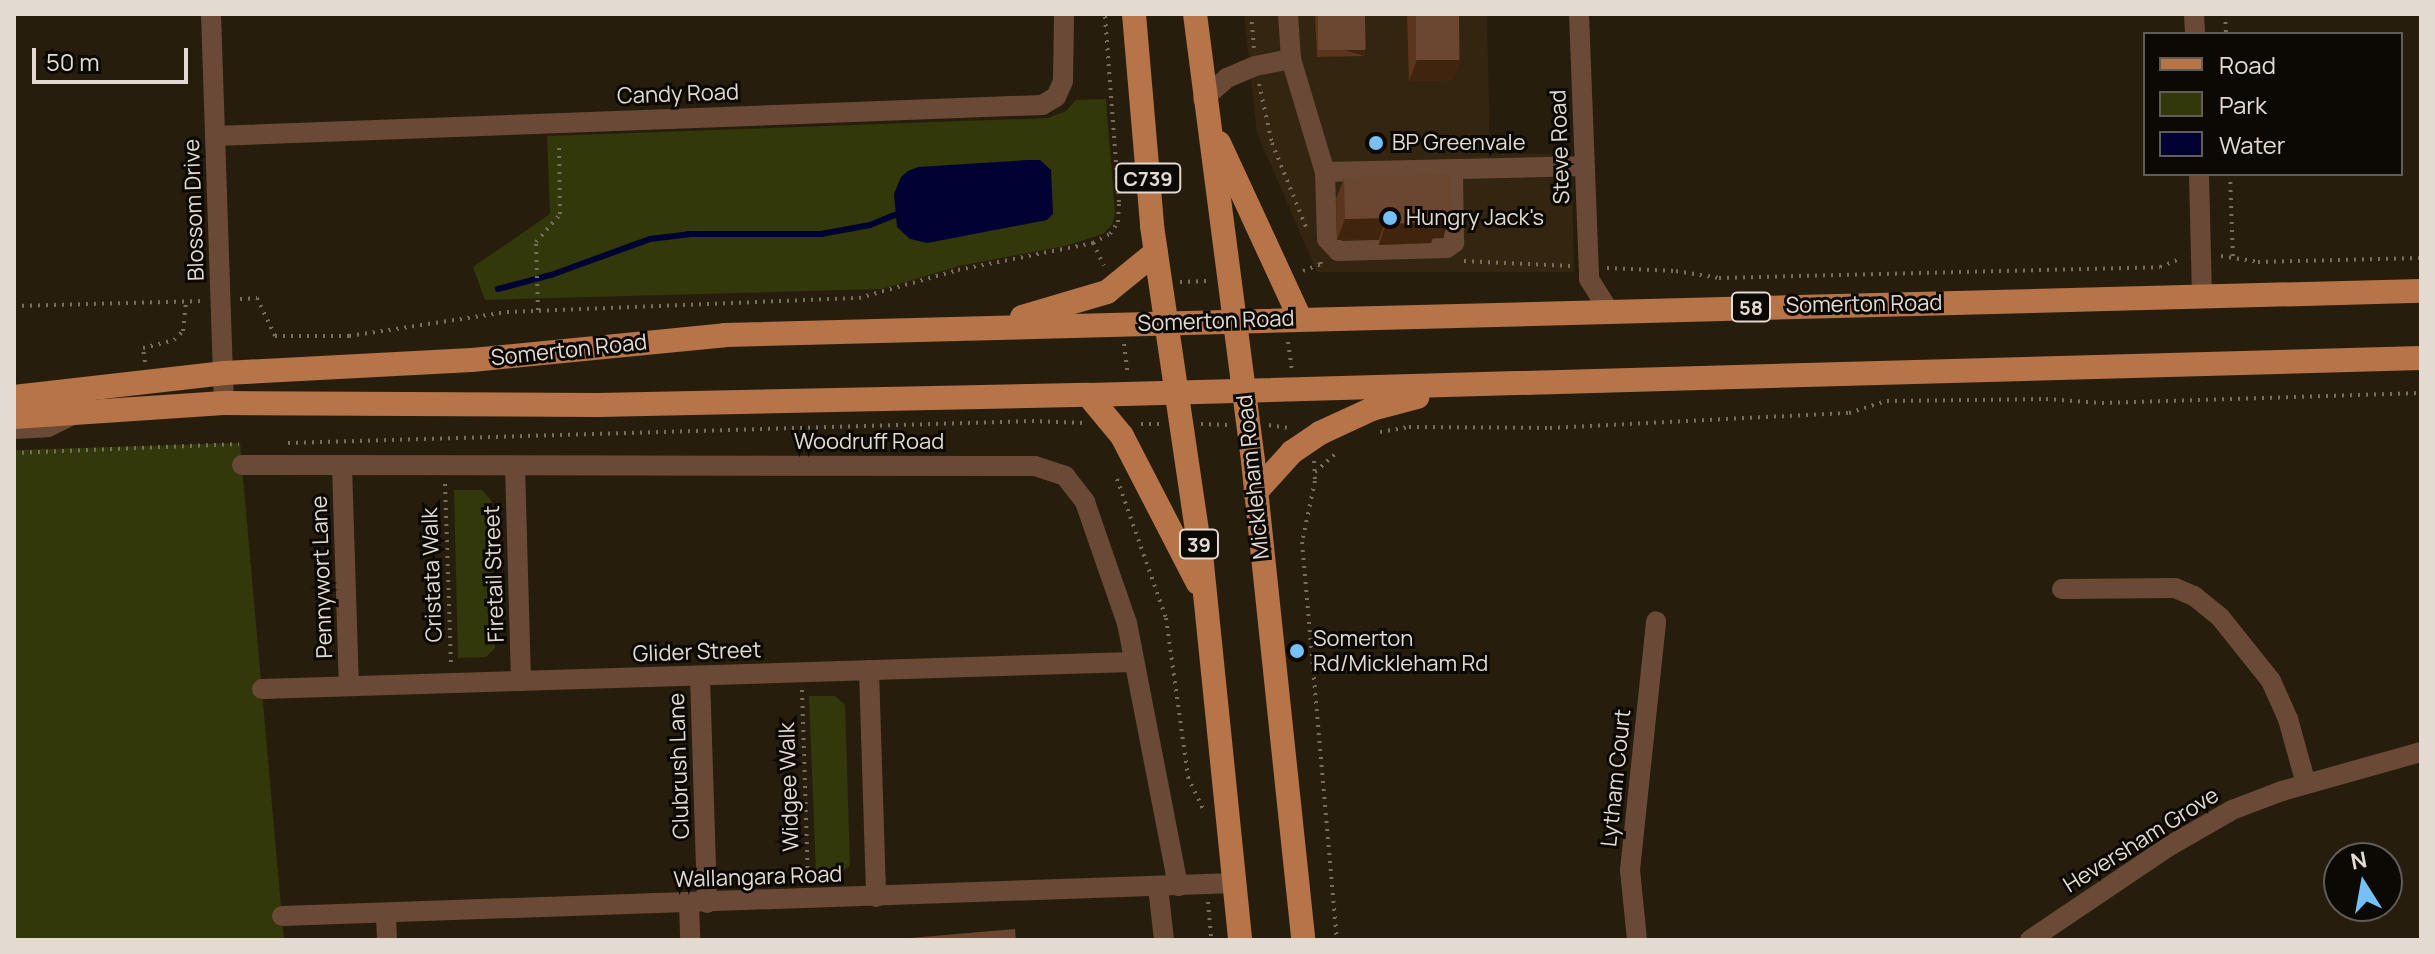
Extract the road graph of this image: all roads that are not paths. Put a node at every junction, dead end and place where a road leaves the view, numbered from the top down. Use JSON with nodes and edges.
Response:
{"nodes":[{"id":1,"x":211,"y":14,"type":"edge"},
{"id":2,"x":1064,"y":14,"type":"edge"},
{"id":3,"x":1134,"y":14,"type":"edge"},
{"id":4,"x":1195,"y":14,"type":"edge"},
{"id":5,"x":1288,"y":14,"type":"edge"},
{"id":6,"x":1579,"y":14,"type":"edge"},
{"id":7,"x":1291,"y":59,"type":"junction"},
{"id":8,"x":1203,"y":99,"type":"junction"},
{"id":9,"x":215,"y":136,"type":"junction"},
{"id":10,"x":1584,"y":166,"type":"junction"},
{"id":11,"x":1453,"y":169,"type":"junction"},
{"id":12,"x":1325,"y":172,"type":"junction"},
{"id":13,"x":2199,"y":176,"type":"edge"},
{"id":14,"x":1156,"y":252,"type":"junction"},
{"id":15,"x":1589,"y":273,"type":"junction"},
{"id":16,"x":2421,"y":291,"type":"edge"},
{"id":17,"x":2202,"y":296,"type":"junction"},
{"id":18,"x":1609,"y":311,"type":"junction"},
{"id":19,"x":1564,"y":312,"type":"junction"},
{"id":20,"x":1292,"y":319,"type":"junction"},
{"id":21,"x":1234,"y":320,"type":"junction"},
{"id":22,"x":1166,"y":322,"type":"junction"},
{"id":23,"x":980,"y":328,"type":"junction"},
{"id":24,"x":2421,"y":358,"type":"edge"},
{"id":25,"x":225,"y":373,"type":"junction"},
{"id":26,"x":1462,"y":386,"type":"junction"},
{"id":27,"x":1243,"y":391,"type":"junction"},
{"id":28,"x":1175,"y":393,"type":"junction"},
{"id":29,"x":1088,"y":395,"type":"junction"},
{"id":30,"x":14,"y":397,"type":"edge"},
{"id":31,"x":224,"y":403,"type":"junction"},
{"id":32,"x":71,"y":416,"type":"junction"},
{"id":33,"x":14,"y":417,"type":"edge"},
{"id":34,"x":14,"y":429,"type":"edge"},
{"id":35,"x":242,"y":465,"type":"dead end"},
{"id":36,"x":342,"y":466,"type":"junction"},
{"id":37,"x":515,"y":466,"type":"junction"},
{"id":38,"x":1255,"y":493,"type":"junction"},
{"id":39,"x":2062,"y":589,"type":"dead end"},
{"id":40,"x":1206,"y":600,"type":"junction"},
{"id":41,"x":1656,"y":621,"type":"dead end"},
{"id":42,"x":1133,"y":662,"type":"junction"},
{"id":43,"x":869,"y":670,"type":"junction"},
{"id":44,"x":700,"y":676,"type":"junction"},
{"id":45,"x":521,"y":681,"type":"junction"},
{"id":46,"x":349,"y":686,"type":"junction"},
{"id":47,"x":262,"y":689,"type":"dead end"},
{"id":48,"x":2421,"y":752,"type":"edge"},
{"id":49,"x":2306,"y":784,"type":"junction"},
{"id":50,"x":1235,"y":883,"type":"junction"},
{"id":51,"x":1168,"y":886,"type":"junction"},
{"id":52,"x":876,"y":897,"type":"junction"},
{"id":53,"x":698,"y":904,"type":"junction"},
{"id":54,"x":386,"y":913,"type":"junction"},
{"id":55,"x":282,"y":916,"type":"dead end"},
{"id":56,"x":387,"y":940,"type":"edge"},
{"id":57,"x":690,"y":940,"type":"edge"},
{"id":58,"x":1164,"y":940,"type":"edge"},
{"id":59,"x":1240,"y":940,"type":"edge"},
{"id":60,"x":1303,"y":940,"type":"edge"},
{"id":61,"x":1637,"y":940,"type":"edge"},
{"id":62,"x":2030,"y":940,"type":"edge"}],
"edges":[{"from":1,"to":9,"type":"street","name":"Blossom Drive"},
{"from":2,"to":9,"type":"street","name":"Candy Road"},
{"from":3,"to":14,"type":"main road","number":"C739"},
{"from":4,"to":8,"type":"main road","name":"Mickleham Road","number":"C739"},
{"from":5,"to":7,"type":"street"},
{"from":6,"to":10,"type":"street","name":"Steve Road"},
{"from":7,"to":8,"type":"street"},
{"from":7,"to":12,"type":"street"},
{"from":8,"to":20,"type":"main road"},
{"from":8,"to":21,"type":"main road","name":"Mickleham Road","number":"C739"},
{"from":9,"to":25,"type":"street","name":"Blossom Drive"},
{"from":10,"to":11,"type":"street"},
{"from":10,"to":15,"type":"street","name":"Steve Road"},
{"from":11,"to":12,"type":"street"},
{"from":11,"to":12,"type":"street"},
{"from":13,"to":17,"type":"street"},
{"from":14,"to":22,"type":"main road","number":"C739"},
{"from":14,"to":23,"type":"main road"},
{"from":15,"to":18,"type":"street"},
{"from":15,"to":19,"type":"street"},
{"from":16,"to":17,"type":"main road","name":"Somerton Road","number":"58"},
{"from":17,"to":18,"type":"main road","name":"Somerton Road","number":"58"},
{"from":18,"to":19,"type":"main road","name":"Somerton Road","number":"58"},
{"from":19,"to":20,"type":"main road","name":"Somerton Road","number":"58"},
{"from":20,"to":21,"type":"main road","name":"Somerton Road","number":"58"},
{"from":21,"to":22,"type":"main road","name":"Somerton Road","number":"58"},
{"from":21,"to":27,"type":"main road","name":"Mickleham Road","number":"C739"},
{"from":22,"to":23,"type":"main road","name":"Somerton Road","number":"58"},
{"from":22,"to":28,"type":"main road","number":"39"},
{"from":23,"to":25,"type":"main road","name":"Somerton Road","number":"58"},
{"from":24,"to":26,"type":"main road"},
{"from":25,"to":30,"type":"main road","name":"Somerton Road","number":"58"},
{"from":25,"to":31,"type":"street","name":"Blossom Drive"},
{"from":26,"to":27,"type":"main road"},
{"from":26,"to":38,"type":"main road"},
{"from":27,"to":28,"type":"main road"},
{"from":27,"to":38,"type":"main road","name":"Mickleham Road"},
{"from":28,"to":29,"type":"main road"},
{"from":28,"to":40,"type":"main road","number":"39"},
{"from":29,"to":31,"type":"main road"},
{"from":29,"to":40,"type":"main road"},
{"from":31,"to":32,"type":"main road"},
{"from":32,"to":33,"type":"main road"},
{"from":32,"to":34,"type":"street"},
{"from":35,"to":36,"type":"street","name":"Woodruff Road"},
{"from":36,"to":37,"type":"street","name":"Woodruff Road"},
{"from":36,"to":46,"type":"street","name":"Pennywort Lane"},
{"from":37,"to":42,"type":"street","name":"Woodruff Road"},
{"from":37,"to":45,"type":"street","name":"Firetail Street"},
{"from":38,"to":60,"type":"main road","name":"Mickleham Road"},
{"from":39,"to":49,"type":"street"},
{"from":40,"to":50,"type":"main road","number":"39"},
{"from":41,"to":61,"type":"street","name":"Lytham Court"},
{"from":42,"to":43,"type":"street","name":"Glider Street"},
{"from":42,"to":51,"type":"street","name":"Woodruff Road"},
{"from":43,"to":44,"type":"street","name":"Glider Street"},
{"from":43,"to":52,"type":"street"},
{"from":44,"to":45,"type":"street","name":"Glider Street"},
{"from":44,"to":53,"type":"street","name":"Clubrush Lane"},
{"from":45,"to":46,"type":"street","name":"Glider Street"},
{"from":46,"to":47,"type":"street","name":"Glider Street"},
{"from":48,"to":49,"type":"street","name":"Heversham Grove"},
{"from":49,"to":62,"type":"street","name":"Heversham Grove"},
{"from":50,"to":51,"type":"street","name":"Wallangara Road"},
{"from":50,"to":59,"type":"main road","number":"39"},
{"from":51,"to":52,"type":"street","name":"Wallangara Road"},
{"from":51,"to":58,"type":"street","name":"Woodruff Road"},
{"from":52,"to":53,"type":"street","name":"Wallangara Road"},
{"from":53,"to":54,"type":"street","name":"Wallangara Road"},
{"from":53,"to":57,"type":"street","name":"Clubrush Lane"},
{"from":54,"to":55,"type":"street","name":"Wallangara Road"},
{"from":54,"to":56,"type":"street"}]}
